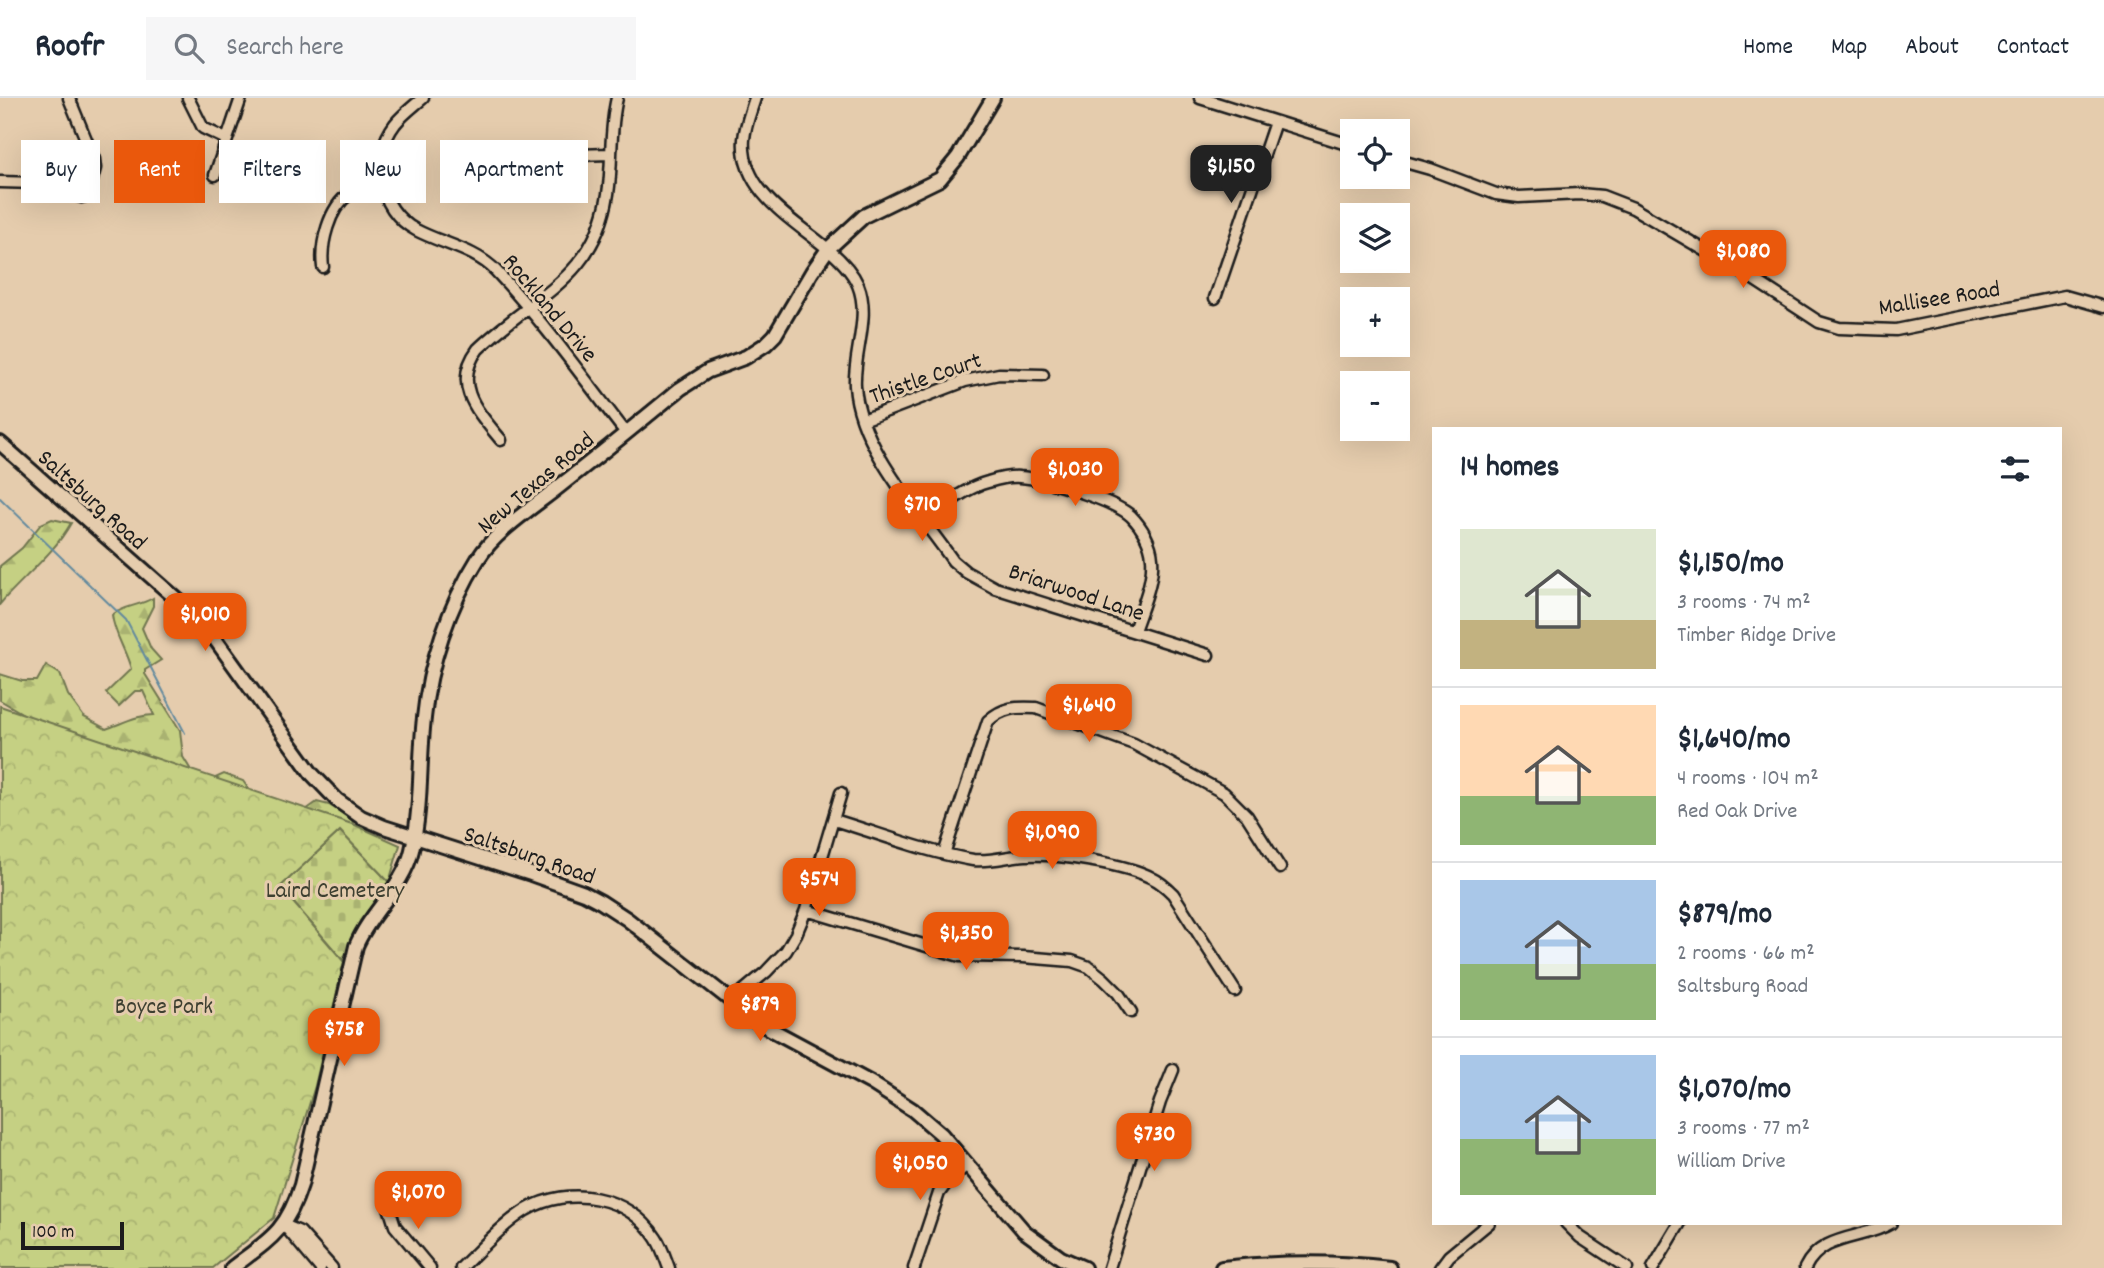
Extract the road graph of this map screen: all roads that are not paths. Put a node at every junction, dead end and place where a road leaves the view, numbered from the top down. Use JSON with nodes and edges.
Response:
{"nodes":[{"id":1,"x":69,"y":98,"type":"edge"},
{"id":2,"x":188,"y":98,"type":"edge"},
{"id":3,"x":241,"y":98,"type":"edge"},
{"id":4,"x":423,"y":98,"type":"edge"},
{"id":5,"x":617,"y":98,"type":"edge"},
{"id":6,"x":755,"y":98,"type":"edge"},
{"id":7,"x":993,"y":98,"type":"edge"},
{"id":8,"x":1200,"y":98,"type":"edge"},
{"id":9,"x":1275,"y":122,"type":"junction"},
{"id":10,"x":226,"y":139,"type":"junction"},
{"id":11,"x":386,"y":140,"type":"edge"},
{"id":12,"x":1340,"y":142,"type":"edge"},
{"id":13,"x":610,"y":154,"type":"junction"},
{"id":14,"x":588,"y":155,"type":"edge"},
{"id":15,"x":1410,"y":163,"type":"edge"},
{"id":16,"x":215,"y":175,"type":"dead end"},
{"id":17,"x":0,"y":182,"type":"edge"},
{"id":18,"x":340,"y":203,"type":"edge"},
{"id":19,"x":389,"y":203,"type":"edge"},
{"id":20,"x":828,"y":249,"type":"junction"},
{"id":21,"x":323,"y":267,"type":"dead end"},
{"id":22,"x":1214,"y":298,"type":"dead end"},
{"id":23,"x":2104,"y":307,"type":"edge"},
{"id":24,"x":528,"y":308,"type":"junction"},
{"id":25,"x":1043,"y":375,"type":"dead end"},
{"id":26,"x":863,"y":420,"type":"junction"},
{"id":27,"x":626,"y":433,"type":"junction"},
{"id":28,"x":501,"y":440,"type":"dead end"},
{"id":29,"x":0,"y":443,"type":"edge"},
{"id":30,"x":924,"y":520,"type":"junction"},
{"id":31,"x":1134,"y":631,"type":"junction"},
{"id":32,"x":1208,"y":655,"type":"dead end"},
{"id":33,"x":841,"y":793,"type":"dead end"},
{"id":34,"x":834,"y":820,"type":"junction"},
{"id":35,"x":415,"y":837,"type":"junction"},
{"id":36,"x":944,"y":854,"type":"junction"},
{"id":37,"x":1280,"y":868,"type":"dead end"},
{"id":38,"x":806,"y":910,"type":"junction"},
{"id":39,"x":1235,"y":991,"type":"dead end"},
{"id":40,"x":730,"y":1002,"type":"junction"},
{"id":41,"x":1131,"y":1012,"type":"dead end"},
{"id":42,"x":1173,"y":1070,"type":"dead end"},
{"id":43,"x":968,"y":1164,"type":"junction"},
{"id":44,"x":388,"y":1204,"type":"dead end"},
{"id":45,"x":284,"y":1225,"type":"junction"},
{"id":46,"x":1487,"y":1225,"type":"edge"},
{"id":47,"x":1568,"y":1225,"type":"edge"},
{"id":48,"x":1680,"y":1225,"type":"edge"},
{"id":49,"x":1885,"y":1225,"type":"edge"},
{"id":50,"x":232,"y":1268,"type":"edge"},
{"id":51,"x":320,"y":1268,"type":"edge"},
{"id":52,"x":332,"y":1268,"type":"edge"},
{"id":53,"x":430,"y":1268,"type":"edge"},
{"id":54,"x":461,"y":1268,"type":"edge"},
{"id":55,"x":669,"y":1268,"type":"edge"},
{"id":56,"x":914,"y":1268,"type":"edge"},
{"id":57,"x":1084,"y":1268,"type":"edge"},
{"id":58,"x":1109,"y":1268,"type":"edge"},
{"id":59,"x":1222,"y":1268,"type":"edge"},
{"id":60,"x":1390,"y":1268,"type":"edge"},
{"id":61,"x":1440,"y":1268,"type":"edge"},
{"id":62,"x":1627,"y":1268,"type":"edge"},
{"id":63,"x":1653,"y":1268,"type":"edge"},
{"id":64,"x":1805,"y":1268,"type":"edge"}],
"edges":[{"from":1,"to":17,"type":"street"},
{"from":2,"to":10,"type":"street"},
{"from":3,"to":10,"type":"street"},
{"from":4,"to":11,"type":"street"},
{"from":5,"to":13,"type":"street"},
{"from":6,"to":20,"type":"street"},
{"from":7,"to":20,"type":"main road","name":"New Texas Road"},
{"from":8,"to":9,"type":"street"},
{"from":9,"to":12,"type":"street"},
{"from":9,"to":22,"type":"street"},
{"from":10,"to":16,"type":"street"},
{"from":13,"to":14,"type":"street"},
{"from":13,"to":24,"type":"street"},
{"from":15,"to":23,"type":"street","name":"Mallisee Road"},
{"from":18,"to":21,"type":"street"},
{"from":19,"to":24,"type":"street","name":"Rockland Drive"},
{"from":20,"to":26,"type":"street","name":"Briarwood Lane"},
{"from":20,"to":27,"type":"main road","name":"New Texas Road"},
{"from":24,"to":27,"type":"street","name":"Rockland Drive"},
{"from":24,"to":28,"type":"street"},
{"from":25,"to":26,"type":"street","name":"Thistle Court"},
{"from":26,"to":30,"type":"street","name":"Briarwood Lane"},
{"from":27,"to":35,"type":"main road","name":"New Texas Road"},
{"from":29,"to":35,"type":"main road","name":"Saltsburg Road"},
{"from":30,"to":31,"type":"street","name":"Briarwood Lane"},
{"from":30,"to":31,"type":"street"},
{"from":31,"to":32,"type":"street","name":"Briarwood Lane"},
{"from":33,"to":34,"type":"street"},
{"from":34,"to":36,"type":"street"},
{"from":34,"to":38,"type":"street"},
{"from":35,"to":40,"type":"main road","name":"Saltsburg Road"},
{"from":35,"to":45,"type":"main road","name":"New Texas Road"},
{"from":36,"to":37,"type":"street"},
{"from":36,"to":39,"type":"street"},
{"from":38,"to":40,"type":"street"},
{"from":38,"to":41,"type":"street"},
{"from":40,"to":43,"type":"main road","name":"Saltsburg Road"},
{"from":42,"to":58,"type":"street"},
{"from":43,"to":56,"type":"street"},
{"from":43,"to":57,"type":"main road","name":"Saltsburg Road"},
{"from":44,"to":53,"type":"street"},
{"from":45,"to":50,"type":"main road","name":"New Texas Road"},
{"from":45,"to":51,"type":"street"},
{"from":45,"to":52,"type":"street"},
{"from":46,"to":61,"type":"street"},
{"from":47,"to":62,"type":"street"},
{"from":48,"to":63,"type":"street"},
{"from":49,"to":64,"type":"street"},
{"from":54,"to":55,"type":"street"},
{"from":59,"to":60,"type":"main road"}]}
